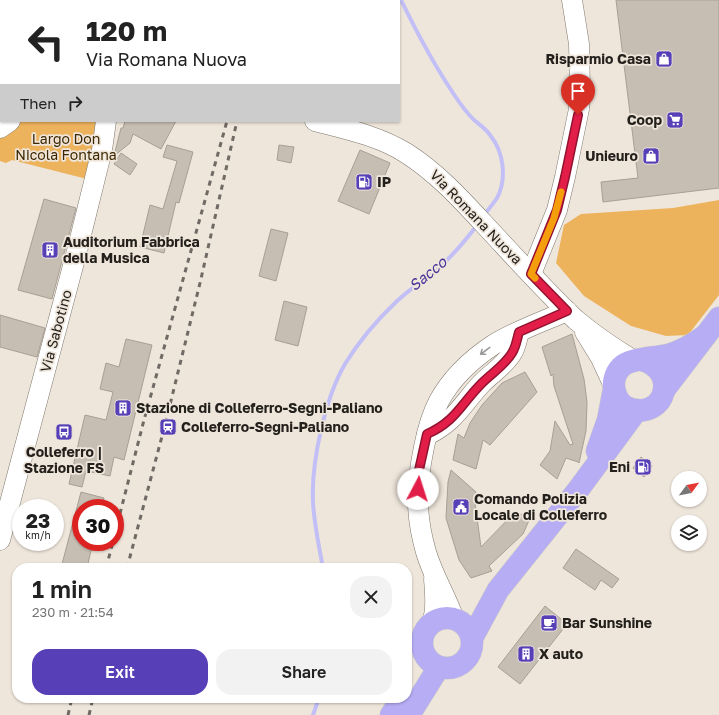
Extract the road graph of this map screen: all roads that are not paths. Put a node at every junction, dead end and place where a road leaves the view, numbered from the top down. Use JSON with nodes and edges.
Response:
{"nodes":[{"id":1,"x":572,"y":0,"type":"edge"},
{"id":2,"x":9,"y":122,"type":"edge"},
{"id":3,"x":106,"y":122,"type":"edge"},
{"id":4,"x":319,"y":122,"type":"edge"},
{"id":5,"x":0,"y":128,"type":"edge"},
{"id":6,"x":531,"y":274,"type":"junction"},
{"id":7,"x":572,"y":316,"type":"junction"},
{"id":8,"x":719,"y":318,"type":"edge"},
{"id":9,"x":706,"y":335,"type":"junction"},
{"id":10,"x":638,"y":360,"type":"junction"},
{"id":11,"x":614,"y":386,"type":"junction"},
{"id":12,"x":664,"y":390,"type":"junction"},
{"id":13,"x":637,"y":410,"type":"junction"},
{"id":14,"x":578,"y":490,"type":"junction"},
{"id":15,"x":0,"y":540,"type":"edge"},
{"id":16,"x":434,"y":575,"type":"junction"},
{"id":17,"x":431,"y":623,"type":"junction"},
{"id":18,"x":462,"y":626,"type":"junction"},
{"id":19,"x":432,"y":661,"type":"junction"},
{"id":20,"x":412,"y":684,"type":"edge"},
{"id":21,"x":399,"y":703,"type":"edge"},
{"id":22,"x":391,"y":715,"type":"edge"},
{"id":23,"x":409,"y":715,"type":"edge"}],
"edges":[{"from":1,"to":6,"type":"street"},
{"from":2,"to":5,"type":"street"},
{"from":3,"to":15,"type":"street","name":"Via Sabotino"},
{"from":4,"to":6,"type":"street","name":"Via Romana Nuova"},
{"from":6,"to":7,"type":"street","name":"Via Romana Nuova"},
{"from":7,"to":10,"type":"street","name":"Via Romana Nuova"},
{"from":7,"to":11,"type":"street","name":"Via Romana Nuova"},
{"from":7,"to":16,"type":"street"},
{"from":8,"to":9,"type":"main road"},
{"from":9,"to":10,"type":"main road"},
{"from":9,"to":12,"type":"main road"},
{"from":10,"to":11,"type":"main road"},
{"from":10,"to":12,"type":"main road"},
{"from":11,"to":13,"type":"main road"},
{"from":11,"to":14,"type":"main road"},
{"from":12,"to":13,"type":"main road"},
{"from":13,"to":14,"type":"main road"},
{"from":14,"to":18,"type":"main road"},
{"from":16,"to":17,"type":"street"},
{"from":16,"to":18,"type":"street"},
{"from":17,"to":18,"type":"main road"},
{"from":17,"to":19,"type":"main road"},
{"from":18,"to":19,"type":"main road"},
{"from":19,"to":20,"type":"main road"},
{"from":19,"to":23,"type":"main road"},
{"from":21,"to":22,"type":"main road"}]}
